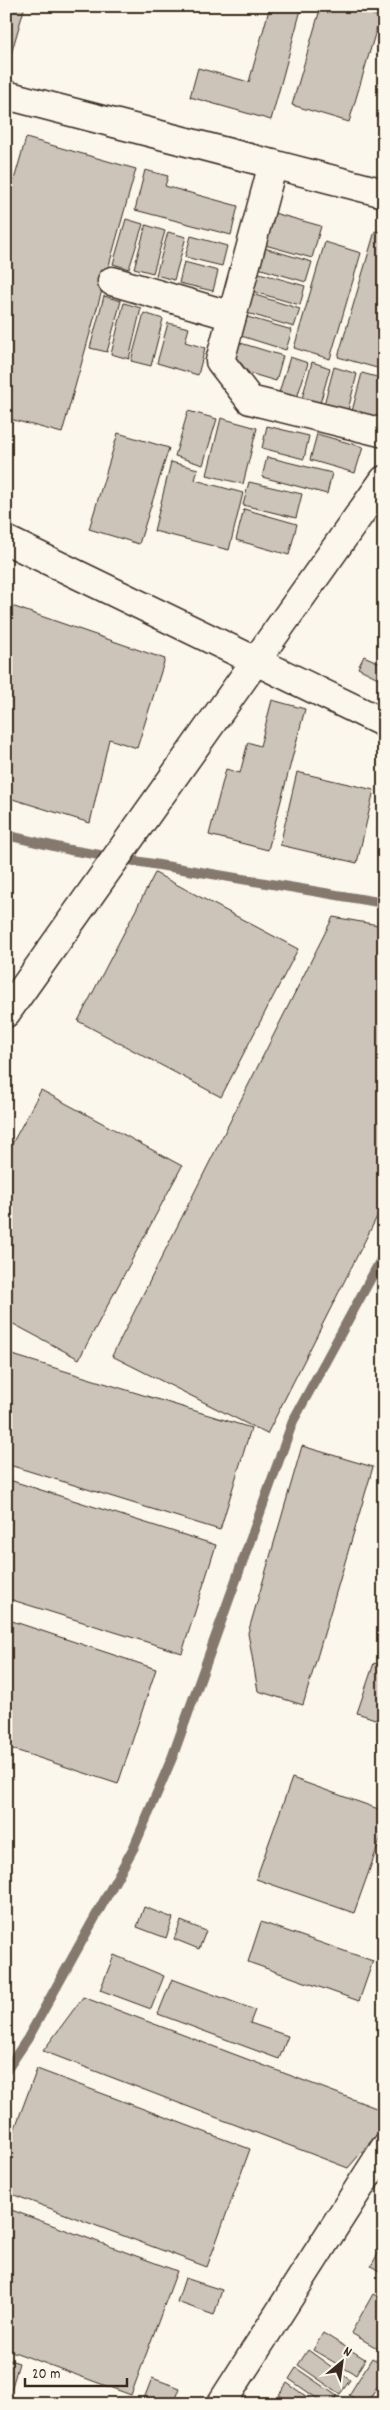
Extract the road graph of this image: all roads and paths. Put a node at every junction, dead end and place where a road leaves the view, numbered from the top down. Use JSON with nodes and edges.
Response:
{"nodes":[{"id":1,"x":6,"y":95,"type":"edge"},
{"id":2,"x":274,"y":164,"type":"junction"},
{"id":3,"x":384,"y":193,"type":"edge"},
{"id":4,"x":112,"y":281,"type":"dead end"},
{"id":5,"x":232,"y":316,"type":"junction"},
{"id":6,"x":384,"y":434,"type":"edge"},
{"id":7,"x":384,"y":480,"type":"edge"},
{"id":8,"x":6,"y":540,"type":"edge"},
{"id":9,"x":254,"y":660,"type":"junction"},
{"id":10,"x":384,"y":722,"type":"edge"},
{"id":11,"x":6,"y":1013,"type":"edge"},
{"id":12,"x":384,"y":2150,"type":"edge"},
{"id":13,"x":220,"y":2404,"type":"edge"}],
"edges":[{"from":1,"to":2,"type":"street"},
{"from":2,"to":3,"type":"street"},
{"from":2,"to":5,"type":"street"},
{"from":4,"to":5,"type":"street"},
{"from":5,"to":6,"type":"street"},
{"from":7,"to":9,"type":"street"},
{"from":8,"to":9,"type":"street"},
{"from":9,"to":10,"type":"street"},
{"from":9,"to":11,"type":"street"},
{"from":12,"to":13,"type":"street"}]}
